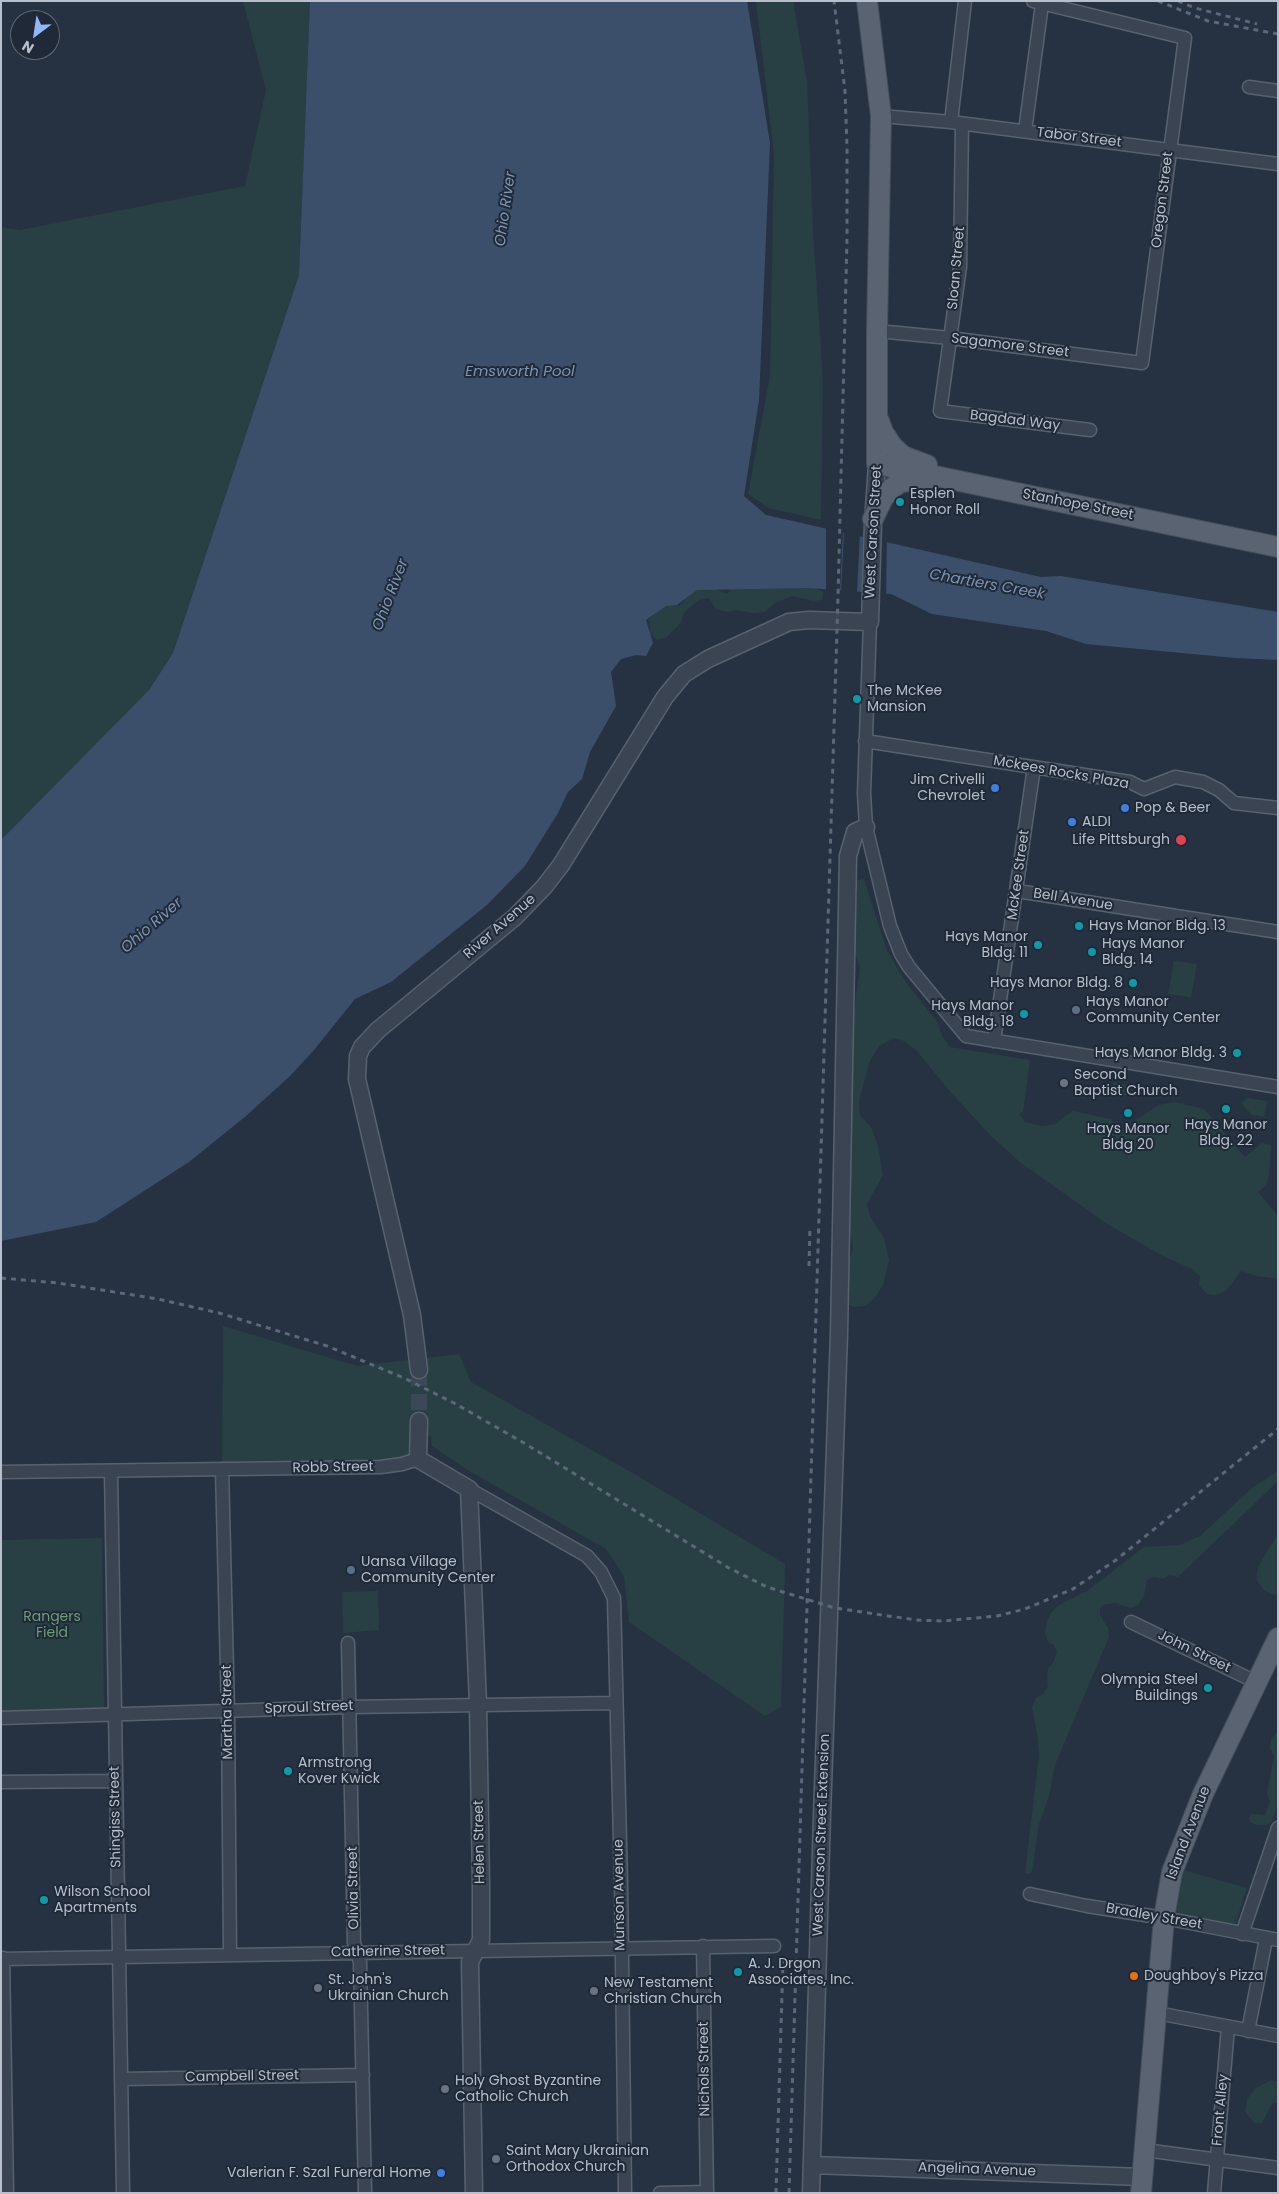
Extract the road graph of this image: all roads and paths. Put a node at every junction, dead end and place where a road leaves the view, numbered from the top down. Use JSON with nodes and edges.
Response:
{"nodes":[{"id":1,"x":867,"y":1,"type":"edge"},
{"id":2,"x":965,"y":1,"type":"edge"},
{"id":3,"x":1037,"y":2,"type":"edge"},
{"id":4,"x":1249,"y":87,"type":"dead end"},
{"id":5,"x":1278,"y":91,"type":"edge"},
{"id":6,"x":880,"y":116,"type":"junction"},
{"id":7,"x":957,"y":123,"type":"junction"},
{"id":8,"x":1025,"y":131,"type":"junction"},
{"id":9,"x":1169,"y":148,"type":"junction"},
{"id":10,"x":1278,"y":164,"type":"edge"},
{"id":11,"x":877,"y":331,"type":"junction"},
{"id":12,"x":950,"y":338,"type":"junction"},
{"id":13,"x":1142,"y":363,"type":"joint"},
{"id":14,"x":940,"y":412,"type":"joint"},
{"id":15,"x":877,"y":414,"type":"junction"},
{"id":16,"x":1090,"y":430,"type":"dead end"},
{"id":17,"x":877,"y":464,"type":"junction"},
{"id":18,"x":955,"y":480,"type":"junction"},
{"id":19,"x":873,"y":521,"type":"junction"},
{"id":20,"x":1278,"y":547,"type":"edge"},
{"id":21,"x":870,"y":622,"type":"junction"},
{"id":22,"x":865,"y":741,"type":"junction"},
{"id":23,"x":1034,"y":768,"type":"junction"},
{"id":24,"x":1278,"y":808,"type":"edge"},
{"id":25,"x":866,"y":827,"type":"junction"},
{"id":26,"x":1016,"y":892,"type":"junction"},
{"id":27,"x":1278,"y":932,"type":"edge"},
{"id":28,"x":994,"y":1041,"type":"junction"},
{"id":29,"x":1278,"y":1087,"type":"edge"},
{"id":30,"x":419,"y":1370,"type":"tunnel mouth"},
{"id":31,"x":419,"y":1421,"type":"tunnel mouth"},
{"id":32,"x":418,"y":1459,"type":"junction"},
{"id":33,"x":222,"y":1469,"type":"junction"},
{"id":34,"x":110,"y":1471,"type":"junction"},
{"id":35,"x":1,"y":1472,"type":"edge"},
{"id":36,"x":469,"y":1489,"type":"junction"},
{"id":37,"x":1131,"y":1622,"type":"dead end"},
{"id":38,"x":1278,"y":1638,"type":"edge"},
{"id":39,"x":348,"y":1643,"type":"dead end"},
{"id":40,"x":1256,"y":1682,"type":"junction"},
{"id":41,"x":616,"y":1703,"type":"junction"},
{"id":42,"x":478,"y":1704,"type":"junction"},
{"id":43,"x":349,"y":1707,"type":"junction"},
{"id":44,"x":228,"y":1712,"type":"junction"},
{"id":45,"x":115,"y":1716,"type":"junction"},
{"id":46,"x":1,"y":1718,"type":"edge"},
{"id":47,"x":1,"y":1782,"type":"edge"},
{"id":48,"x":115,"y":1782,"type":"junction"},
{"id":49,"x":1278,"y":1828,"type":"edge"},
{"id":50,"x":1030,"y":1894,"type":"dead end"},
{"id":51,"x":1164,"y":1918,"type":"junction"},
{"id":52,"x":1242,"y":1934,"type":"junction"},
{"id":53,"x":1272,"y":1939,"type":"edge"},
{"id":54,"x":703,"y":1946,"type":"junction"},
{"id":55,"x":774,"y":1946,"type":"dead end"},
{"id":56,"x":621,"y":1948,"type":"junction"},
{"id":57,"x":476,"y":1951,"type":"junction"},
{"id":58,"x":358,"y":1953,"type":"junction"},
{"id":59,"x":230,"y":1955,"type":"junction"},
{"id":60,"x":119,"y":1956,"type":"junction"},
{"id":61,"x":2,"y":1958,"type":"edge"},
{"id":62,"x":1157,"y":2013,"type":"junction"},
{"id":63,"x":1228,"y":2027,"type":"junction"},
{"id":64,"x":1248,"y":2031,"type":"junction"},
{"id":65,"x":1278,"y":2036,"type":"edge"},
{"id":66,"x":363,"y":2075,"type":"junction"},
{"id":67,"x":121,"y":2080,"type":"junction"},
{"id":68,"x":1145,"y":2150,"type":"junction"},
{"id":69,"x":1217,"y":2159,"type":"junction"},
{"id":70,"x":812,"y":2165,"type":"junction"},
{"id":71,"x":1278,"y":2168,"type":"edge"},
{"id":72,"x":1142,"y":2185,"type":"edge"},
{"id":73,"x":707,"y":2192,"type":"edge"},
{"id":74,"x":7,"y":2193,"type":"edge"},
{"id":75,"x":123,"y":2193,"type":"edge"},
{"id":76,"x":365,"y":2193,"type":"edge"},
{"id":77,"x":474,"y":2193,"type":"edge"},
{"id":78,"x":625,"y":2193,"type":"edge"},
{"id":79,"x":660,"y":2193,"type":"edge"},
{"id":80,"x":812,"y":2193,"type":"edge"},
{"id":81,"x":1214,"y":2193,"type":"edge"}],
"edges":[{"from":1,"to":6,"type":"main road","name":"West Carson Street"},
{"from":2,"to":7,"type":"street","name":"Sloan Street"},
{"from":3,"to":8,"type":"street"},
{"from":3,"to":9,"type":"street","name":"Oregon Street"},
{"from":4,"to":5,"type":"street"},
{"from":6,"to":7,"type":"street","name":"Tabor Street"},
{"from":6,"to":11,"type":"main road","name":"West Carson Street"},
{"from":7,"to":8,"type":"street","name":"Tabor Street"},
{"from":7,"to":12,"type":"street","name":"Sloan Street"},
{"from":8,"to":9,"type":"street","name":"Tabor Street"},
{"from":9,"to":10,"type":"street","name":"Tabor Street"},
{"from":9,"to":13,"type":"street","name":"Oregon Street"},
{"from":11,"to":12,"type":"street","name":"Sagamore Street"},
{"from":11,"to":15,"type":"main road","name":"West Carson Street"},
{"from":12,"to":13,"type":"street","name":"Sagamore Street"},
{"from":12,"to":14,"type":"street","name":"Sloan Street"},
{"from":14,"to":16,"type":"street","name":"Bagdad Way"},
{"from":15,"to":17,"type":"main road","name":"West Carson Street"},
{"from":15,"to":18,"type":"main road"},
{"from":17,"to":18,"type":"main road","name":"Stanhope Street"},
{"from":17,"to":19,"type":"street","name":"West Carson Street"},
{"from":18,"to":19,"type":"main road"},
{"from":18,"to":20,"type":"main road","name":"Stanhope Street"},
{"from":19,"to":21,"type":"street","name":"West Carson Street"},
{"from":21,"to":22,"type":"street","name":"West Carson Street"},
{"from":21,"to":30,"type":"street","name":"River Avenue"},
{"from":22,"to":23,"type":"street","name":"Mckees Rocks Plaza"},
{"from":22,"to":25,"type":"street","name":"West Carson Street"},
{"from":23,"to":24,"type":"street","name":"Mckees Rocks Plaza"},
{"from":23,"to":26,"type":"street","name":"McKee Street"},
{"from":25,"to":28,"type":"street","name":"West Carson Street"},
{"from":25,"to":70,"type":"street","name":"West Carson Street Extension"},
{"from":26,"to":27,"type":"street","name":"Bell Avenue"},
{"from":26,"to":28,"type":"street","name":"McKee Street"},
{"from":28,"to":29,"type":"street"},
{"from":31,"to":32,"type":"street"},
{"from":32,"to":33,"type":"street","name":"Robb Street"},
{"from":32,"to":36,"type":"street"},
{"from":33,"to":34,"type":"street","name":"Robb Street"},
{"from":33,"to":44,"type":"street","name":"Martha Street"},
{"from":34,"to":35,"type":"street","name":"Robb Street"},
{"from":34,"to":45,"type":"street","name":"Shingiss Street"},
{"from":36,"to":41,"type":"street","name":"Munson Avenue"},
{"from":36,"to":42,"type":"street","name":"Helen Street"},
{"from":37,"to":40,"type":"street","name":"John Street"},
{"from":38,"to":40,"type":"main road","name":"Island Avenue"},
{"from":39,"to":43,"type":"street","name":"Olivia Street"},
{"from":40,"to":51,"type":"main road","name":"Island Avenue"},
{"from":41,"to":42,"type":"street","name":"Sproul Street"},
{"from":41,"to":56,"type":"street","name":"Munson Avenue"},
{"from":42,"to":43,"type":"street","name":"Sproul Street"},
{"from":42,"to":57,"type":"street","name":"Helen Street"},
{"from":43,"to":44,"type":"street","name":"Sproul Street"},
{"from":43,"to":58,"type":"street","name":"Olivia Street"},
{"from":44,"to":45,"type":"street","name":"Sproul Street"},
{"from":44,"to":59,"type":"street","name":"Martha Street"},
{"from":45,"to":46,"type":"street","name":"Sproul Street"},
{"from":45,"to":48,"type":"street","name":"Shingiss Street"},
{"from":47,"to":48,"type":"street"},
{"from":48,"to":60,"type":"street","name":"Shingiss Street"},
{"from":49,"to":52,"type":"street"},
{"from":50,"to":51,"type":"street","name":"Bradley Street"},
{"from":51,"to":52,"type":"street","name":"Bradley Street"},
{"from":51,"to":62,"type":"main road","name":"Island Avenue"},
{"from":52,"to":53,"type":"street","name":"Bradley Street"},
{"from":53,"to":64,"type":"street"},
{"from":54,"to":55,"type":"street","name":"Catherine Street"},
{"from":54,"to":56,"type":"street","name":"Catherine Street"},
{"from":54,"to":73,"type":"street","name":"Nichols Street"},
{"from":56,"to":57,"type":"street","name":"Catherine Street"},
{"from":56,"to":78,"type":"street","name":"Munson Avenue"},
{"from":57,"to":58,"type":"street","name":"Catherine Street"},
{"from":57,"to":77,"type":"street","name":"Helen Street"},
{"from":58,"to":59,"type":"street","name":"Catherine Street"},
{"from":58,"to":66,"type":"street","name":"Olivia Street"},
{"from":59,"to":60,"type":"street","name":"Catherine Street"},
{"from":60,"to":61,"type":"street","name":"Catherine Street"},
{"from":60,"to":67,"type":"street","name":"Shingiss Street"},
{"from":61,"to":74,"type":"street"},
{"from":62,"to":63,"type":"street"},
{"from":62,"to":68,"type":"main road","name":"Island Avenue"},
{"from":63,"to":64,"type":"street"},
{"from":63,"to":69,"type":"street","name":"Front Alley"},
{"from":64,"to":65,"type":"street"},
{"from":66,"to":67,"type":"street","name":"Campbell Street"},
{"from":66,"to":76,"type":"street","name":"Olivia Street"},
{"from":67,"to":75,"type":"street","name":"Shingiss Street"},
{"from":68,"to":69,"type":"street"},
{"from":68,"to":72,"type":"main road","name":"Island Avenue"},
{"from":69,"to":71,"type":"street"},
{"from":69,"to":81,"type":"street","name":"Front Alley"},
{"from":70,"to":72,"type":"street","name":"Angelina Avenue"},
{"from":70,"to":80,"type":"street","name":"West Carson Street Extension"},
{"from":73,"to":79,"type":"street"}]}
